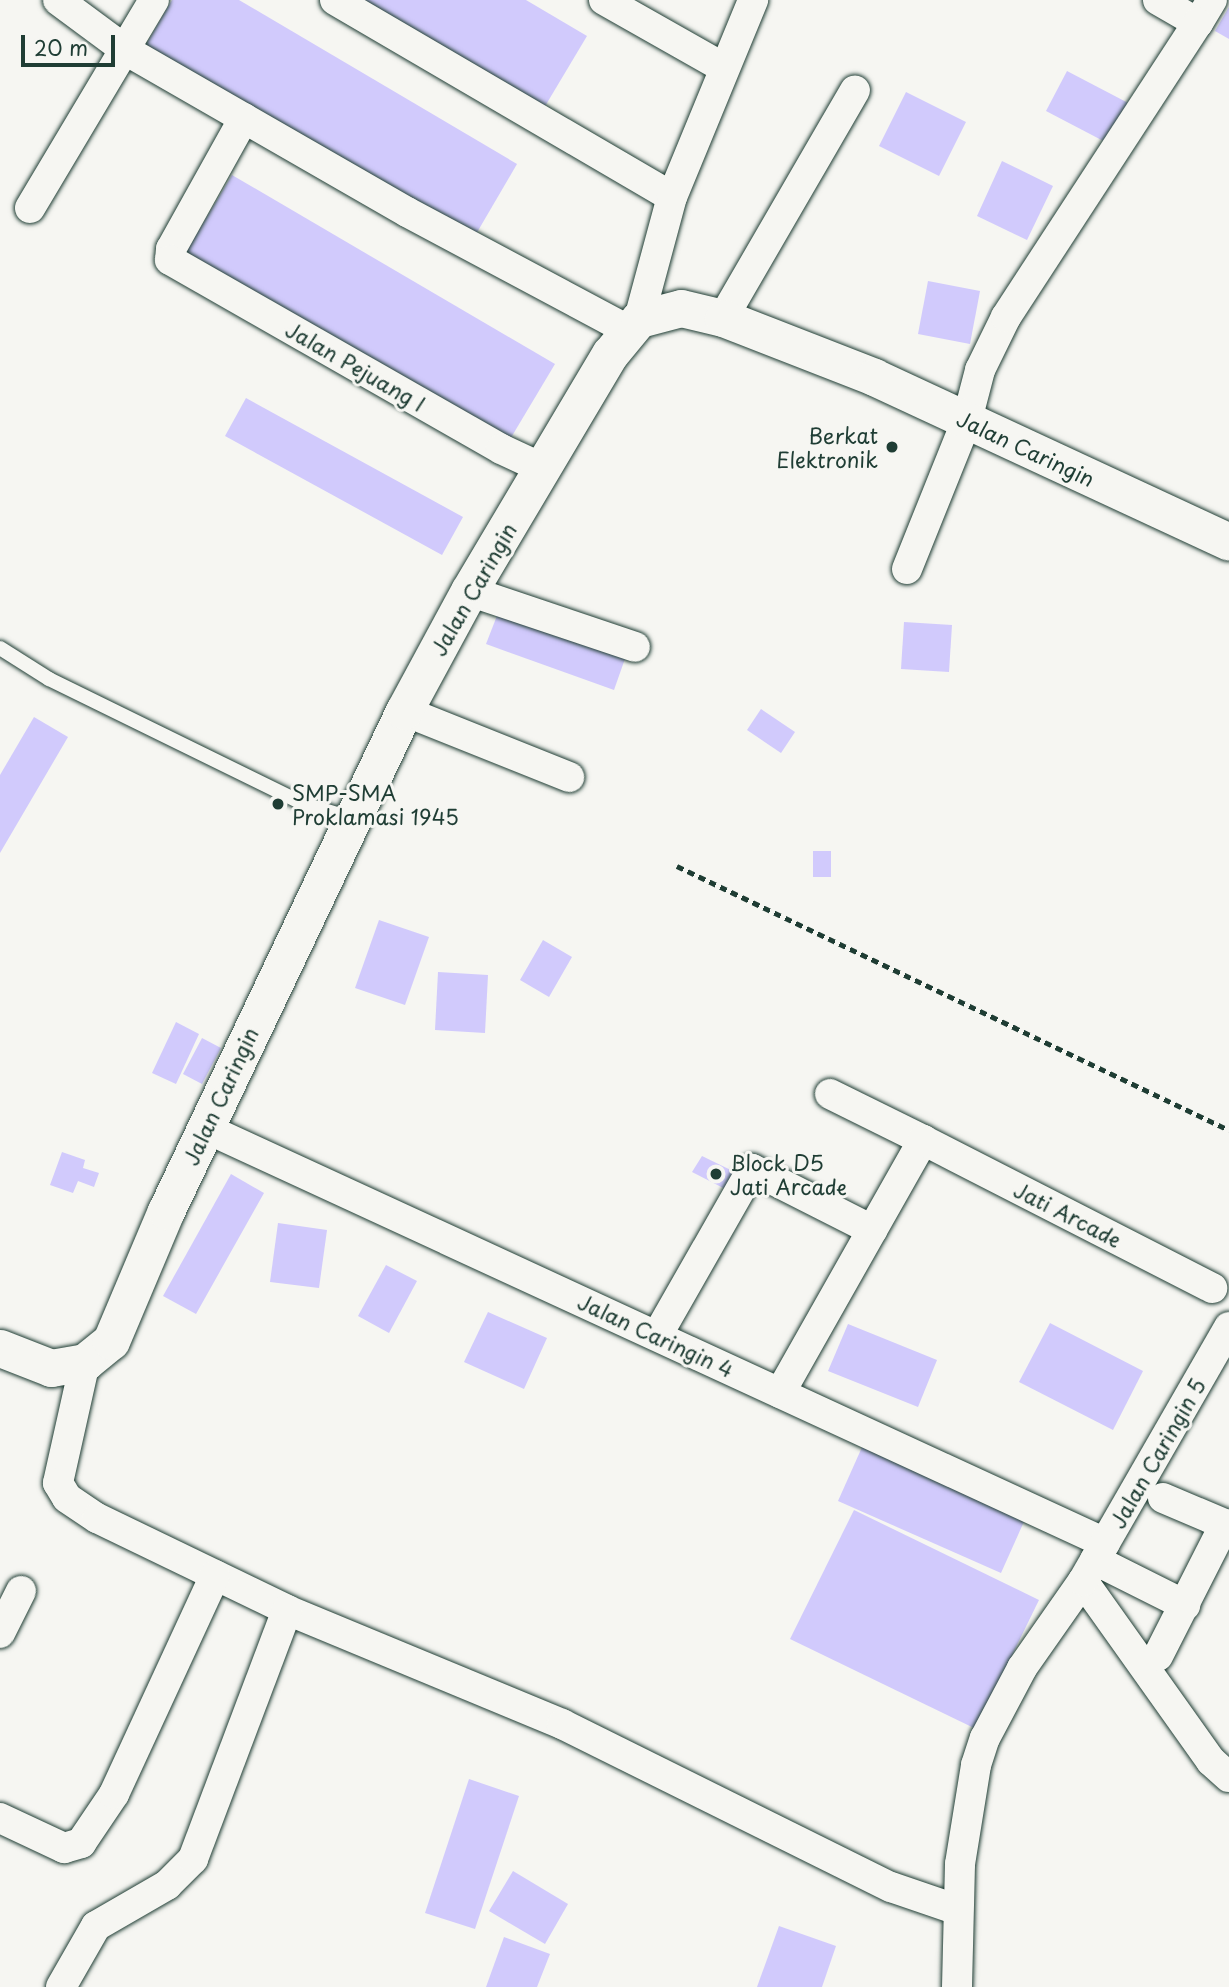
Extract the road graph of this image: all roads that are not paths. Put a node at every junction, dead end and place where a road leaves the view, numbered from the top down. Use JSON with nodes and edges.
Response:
{"nodes":[{"id":1,"x":58,"y":0,"type":"edge"},
{"id":2,"x":154,"y":0,"type":"edge"},
{"id":3,"x":335,"y":0,"type":"edge"},
{"id":4,"x":604,"y":0,"type":"edge"},
{"id":5,"x":753,"y":0,"type":"edge"},
{"id":6,"x":1158,"y":0,"type":"edge"},
{"id":7,"x":1205,"y":12,"type":"edge"},
{"id":8,"x":127,"y":51,"type":"junction"},
{"id":9,"x":724,"y":68,"type":"junction"},
{"id":10,"x":855,"y":90,"type":"dead end"},
{"id":11,"x":244,"y":118,"type":"junction"},
{"id":12,"x":672,"y":197,"type":"junction"},
{"id":13,"x":30,"y":208,"type":"dead end"},
{"id":14,"x":723,"y":317,"type":"junction"},
{"id":15,"x":634,"y":325,"type":"junction"},
{"id":16,"x":967,"y":420,"type":"junction"},
{"id":17,"x":544,"y":469,"type":"junction"},
{"id":18,"x":1225,"y":533,"type":"edge"},
{"id":19,"x":907,"y":569,"type":"dead end"},
{"id":20,"x":469,"y":591,"type":"junction"},
{"id":21,"x":635,"y":647,"type":"dead end"},
{"id":22,"x":0,"y":648,"type":"edge"},
{"id":23,"x":404,"y":711,"type":"junction"},
{"id":24,"x":569,"y":777,"type":"dead end"},
{"id":25,"x":350,"y":818,"type":"junction"},
{"id":26,"x":830,"y":1094,"type":"dead end"},
{"id":27,"x":205,"y":1128,"type":"junction"},
{"id":28,"x":923,"y":1140,"type":"junction"},
{"id":29,"x":872,"y":1230,"type":"junction"},
{"id":30,"x":1212,"y":1288,"type":"dead end"},
{"id":31,"x":662,"y":1327,"type":"dead end"},
{"id":32,"x":1229,"y":1327,"type":"edge"},
{"id":33,"x":0,"y":1348,"type":"edge"},
{"id":34,"x":86,"y":1362,"type":"junction"},
{"id":35,"x":780,"y":1393,"type":"junction"},
{"id":36,"x":1163,"y":1498,"type":"dead end"},
{"id":37,"x":1227,"y":1525,"type":"edge"},
{"id":38,"x":1095,"y":1562,"type":"junction"},
{"id":39,"x":215,"y":1575,"type":"junction"},
{"id":40,"x":21,"y":1591,"type":"dead end"},
{"id":41,"x":1185,"y":1605,"type":"junction"},
{"id":42,"x":287,"y":1610,"type":"junction"},
{"id":43,"x":0,"y":1633,"type":"edge"},
{"id":44,"x":1158,"y":1656,"type":"dead end"},
{"id":45,"x":1229,"y":1777,"type":"edge"},
{"id":46,"x":0,"y":1818,"type":"edge"},
{"id":47,"x":958,"y":1910,"type":"junction"},
{"id":48,"x":61,"y":1987,"type":"edge"},
{"id":49,"x":957,"y":1987,"type":"edge"}],
"edges":[{"from":1,"to":8,"type":"street"},
{"from":2,"to":8,"type":"street"},
{"from":3,"to":12,"type":"street"},
{"from":4,"to":9,"type":"street"},
{"from":5,"to":9,"type":"street"},
{"from":6,"to":7,"type":"street"},
{"from":7,"to":16,"type":"street"},
{"from":8,"to":11,"type":"street"},
{"from":8,"to":13,"type":"street"},
{"from":9,"to":12,"type":"street"},
{"from":10,"to":14,"type":"street"},
{"from":11,"to":15,"type":"street"},
{"from":11,"to":17,"type":"street","name":"Jalan Pejuang I"},
{"from":12,"to":15,"type":"street"},
{"from":14,"to":15,"type":"street","name":"Jalan Caringin"},
{"from":14,"to":16,"type":"street","name":"Jalan Caringin"},
{"from":15,"to":17,"type":"street","name":"Jalan Caringin"},
{"from":16,"to":18,"type":"street","name":"Jalan Caringin"},
{"from":16,"to":19,"type":"street"},
{"from":17,"to":20,"type":"street","name":"Jalan Caringin"},
{"from":20,"to":21,"type":"street"},
{"from":20,"to":23,"type":"street","name":"Jalan Caringin"},
{"from":22,"to":25,"type":"lane"},
{"from":23,"to":24,"type":"street"},
{"from":23,"to":25,"type":"street","name":"Jalan Caringin"},
{"from":25,"to":27,"type":"street","name":"Jalan Caringin"},
{"from":26,"to":28,"type":"street","name":"Jati Arcade"},
{"from":27,"to":34,"type":"street","name":"Jalan Caringin"},
{"from":27,"to":35,"type":"street","name":"Jalan Caringin 4"},
{"from":28,"to":29,"type":"street"},
{"from":28,"to":30,"type":"street","name":"Jati Arcade"},
{"from":29,"to":31,"type":"street"},
{"from":29,"to":35,"type":"street"},
{"from":32,"to":38,"type":"street","name":"Jalan Caringin 5"},
{"from":33,"to":34,"type":"street"},
{"from":34,"to":39,"type":"street"},
{"from":35,"to":38,"type":"street","name":"Jalan Caringin 4"},
{"from":36,"to":37,"type":"street"},
{"from":37,"to":41,"type":"street"},
{"from":38,"to":41,"type":"street","name":"Jalan Caringin 4"},
{"from":38,"to":45,"type":"street"},
{"from":38,"to":47,"type":"street","name":"Jalan Caringin 5"},
{"from":39,"to":42,"type":"street"},
{"from":39,"to":46,"type":"street"},
{"from":40,"to":43,"type":"street"},
{"from":41,"to":44,"type":"street"},
{"from":42,"to":47,"type":"street"},
{"from":42,"to":48,"type":"street"},
{"from":47,"to":49,"type":"street","name":"Jalan Caringin 5"}]}
